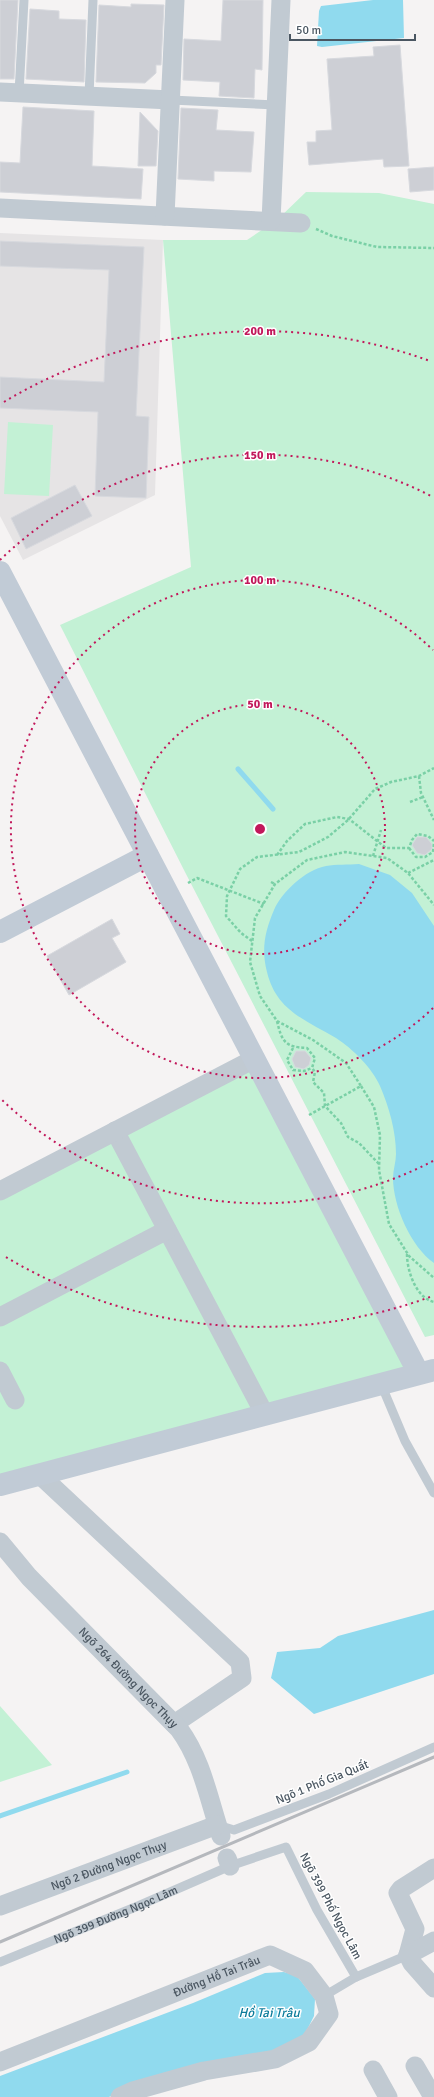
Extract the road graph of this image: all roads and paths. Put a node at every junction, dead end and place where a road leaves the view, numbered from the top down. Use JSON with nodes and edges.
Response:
{"nodes":[{"id":1,"x":24,"y":0,"type":"edge"},
{"id":2,"x":93,"y":0,"type":"edge"},
{"id":3,"x":175,"y":0,"type":"edge"},
{"id":4,"x":281,"y":0,"type":"edge"},
{"id":5,"x":0,"y":92,"type":"edge"},
{"id":6,"x":19,"y":93,"type":"junction"},
{"id":7,"x":89,"y":96,"type":"junction"},
{"id":8,"x":171,"y":100,"type":"junction"},
{"id":9,"x":276,"y":105,"type":"junction"},
{"id":10,"x":0,"y":208,"type":"edge"},
{"id":11,"x":165,"y":216,"type":"junction"},
{"id":12,"x":271,"y":221,"type":"junction"},
{"id":13,"x":301,"y":223,"type":"joint"},
{"id":14,"x":434,"y":248,"type":"edge"},
{"id":15,"x":0,"y":572,"type":"edge"},
{"id":16,"x":434,"y":768,"type":"edge"},
{"id":17,"x":419,"y":776,"type":"junction"},
{"id":18,"x":423,"y":798,"type":"junction"},
{"id":19,"x":410,"y":802,"type":"dead end"},
{"id":20,"x":349,"y":819,"type":"junction"},
{"id":21,"x":434,"y":820,"type":"edge"},
{"id":22,"x":381,"y":830,"type":"dead end"},
{"id":23,"x":378,"y":841,"type":"junction"},
{"id":24,"x":434,"y":842,"type":"edge"},
{"id":25,"x":409,"y":848,"type":"junction"},
{"id":26,"x":148,"y":855,"type":"junction"},
{"id":27,"x":277,"y":855,"type":"junction"},
{"id":28,"x":373,"y":856,"type":"junction"},
{"id":29,"x":434,"y":860,"type":"edge"},
{"id":30,"x":408,"y":873,"type":"junction"},
{"id":31,"x":271,"y":882,"type":"dead end"},
{"id":32,"x":188,"y":883,"type":"dead end"},
{"id":33,"x":275,"y":884,"type":"junction"},
{"id":34,"x":230,"y":890,"type":"junction"},
{"id":35,"x":264,"y":904,"type":"junction"},
{"id":36,"x":434,"y":905,"type":"edge"},
{"id":37,"x":0,"y":932,"type":"edge"},
{"id":38,"x":252,"y":942,"type":"junction"},
{"id":39,"x":277,"y":1021,"type":"junction"},
{"id":40,"x":293,"y":1048,"type":"junction"},
{"id":41,"x":254,"y":1059,"type":"junction"},
{"id":42,"x":312,"y":1068,"type":"junction"},
{"id":43,"x":361,"y":1086,"type":"junction"},
{"id":44,"x":326,"y":1106,"type":"junction"},
{"id":45,"x":309,"y":1115,"type":"dead end"},
{"id":46,"x":115,"y":1131,"type":"junction"},
{"id":47,"x":379,"y":1164,"type":"junction"},
{"id":48,"x":0,"y":1191,"type":"edge"},
{"id":49,"x":167,"y":1230,"type":"junction"},
{"id":50,"x":407,"y":1254,"type":"junction"},
{"id":51,"x":434,"y":1278,"type":"edge"},
{"id":52,"x":434,"y":1302,"type":"edge"},
{"id":53,"x":0,"y":1317,"type":"edge"},
{"id":54,"x":0,"y":1372,"type":"edge"},
{"id":55,"x":426,"y":1372,"type":"edge"},
{"id":56,"x":381,"y":1384,"type":"junction"},
{"id":57,"x":15,"y":1400,"type":"dead end"},
{"id":58,"x":265,"y":1415,"type":"junction"},
{"id":59,"x":39,"y":1474,"type":"junction"},
{"id":60,"x":0,"y":1484,"type":"edge"},
{"id":61,"x":434,"y":1493,"type":"edge"},
{"id":62,"x":0,"y":1542,"type":"edge"},
{"id":63,"x":174,"y":1724,"type":"junction"},
{"id":64,"x":434,"y":1748,"type":"edge"},
{"id":65,"x":219,"y":1830,"type":"junction"},
{"id":66,"x":229,"y":1862,"type":"joint"},
{"id":67,"x":434,"y":1868,"type":"edge"},
{"id":68,"x":0,"y":1906,"type":"edge"},
{"id":69,"x":434,"y":1941,"type":"edge"},
{"id":70,"x":408,"y":1955,"type":"junction"},
{"id":71,"x":0,"y":1962,"type":"edge"},
{"id":72,"x":356,"y":1977,"type":"junction"},
{"id":73,"x":434,"y":1988,"type":"edge"},
{"id":74,"x":324,"y":1996,"type":"junction"},
{"id":75,"x":0,"y":2062,"type":"edge"},
{"id":76,"x":415,"y":2066,"type":"dead end"},
{"id":77,"x":373,"y":2070,"type":"dead end"},
{"id":78,"x":120,"y":2097,"type":"edge"},
{"id":79,"x":388,"y":2097,"type":"edge"},
{"id":80,"x":433,"y":2097,"type":"edge"}],
"edges":[{"from":1,"to":6,"type":"lane"},
{"from":2,"to":7,"type":"lane"},
{"from":3,"to":8,"type":"street"},
{"from":4,"to":9,"type":"street"},
{"from":5,"to":6,"type":"street"},
{"from":6,"to":7,"type":"street"},
{"from":7,"to":8,"type":"street"},
{"from":8,"to":9,"type":"lane"},
{"from":8,"to":11,"type":"street"},
{"from":9,"to":12,"type":"street"},
{"from":10,"to":11,"type":"street"},
{"from":11,"to":12,"type":"street"},
{"from":12,"to":13,"type":"street"},
{"from":13,"to":14,"type":"path"},
{"from":15,"to":26,"type":"street"},
{"from":16,"to":17,"type":"path"},
{"from":17,"to":18,"type":"path"},
{"from":17,"to":20,"type":"path"},
{"from":18,"to":19,"type":"path"},
{"from":18,"to":21,"type":"path"},
{"from":20,"to":23,"type":"path"},
{"from":20,"to":27,"type":"path"},
{"from":20,"to":27,"type":"path"},
{"from":22,"to":23,"type":"path"},
{"from":23,"to":25,"type":"path"},
{"from":23,"to":28,"type":"path"},
{"from":24,"to":25,"type":"path"},
{"from":24,"to":25,"type":"path"},
{"from":26,"to":37,"type":"street"},
{"from":26,"to":41,"type":"street"},
{"from":27,"to":34,"type":"path"},
{"from":28,"to":30,"type":"path"},
{"from":28,"to":33,"type":"path"},
{"from":29,"to":30,"type":"path"},
{"from":30,"to":36,"type":"path"},
{"from":31,"to":33,"type":"path"},
{"from":32,"to":34,"type":"path"},
{"from":33,"to":35,"type":"path"},
{"from":34,"to":35,"type":"path"},
{"from":34,"to":38,"type":"path"},
{"from":35,"to":38,"type":"path"},
{"from":38,"to":39,"type":"path"},
{"from":39,"to":40,"type":"path"},
{"from":39,"to":43,"type":"path"},
{"from":40,"to":42,"type":"path"},
{"from":40,"to":42,"type":"path"},
{"from":41,"to":46,"type":"street"},
{"from":41,"to":55,"type":"street"},
{"from":42,"to":44,"type":"path"},
{"from":43,"to":44,"type":"path"},
{"from":43,"to":47,"type":"path"},
{"from":44,"to":45,"type":"path"},
{"from":44,"to":47,"type":"path"},
{"from":46,"to":48,"type":"street"},
{"from":46,"to":49,"type":"street"},
{"from":47,"to":50,"type":"path"},
{"from":49,"to":53,"type":"street"},
{"from":49,"to":58,"type":"street"},
{"from":50,"to":51,"type":"path"},
{"from":50,"to":52,"type":"path"},
{"from":54,"to":57,"type":"street"},
{"from":55,"to":56,"type":"street"},
{"from":56,"to":58,"type":"street"},
{"from":56,"to":61,"type":"lane"},
{"from":58,"to":59,"type":"street"},
{"from":59,"to":60,"type":"street"},
{"from":59,"to":63,"type":"street"},
{"from":62,"to":63,"type":"street","name":"Ngõ 264 Đường Ngọc Thụy"},
{"from":63,"to":65,"type":"street","name":"Ngõ 264 Đường Ngọc Thụy"},
{"from":64,"to":65,"type":"lane","name":"Ngõ 1 Phố Gia Quất"},
{"from":65,"to":68,"type":"street","name":"Ngõ 2 Đường Ngọc Thụy"},
{"from":66,"to":71,"type":"lane","name":"Ngõ 399 Đường Ngọc Lâm"},
{"from":66,"to":72,"type":"lane","name":"Ngõ 399 Phố Ngọc Lâm"},
{"from":67,"to":70,"type":"street"},
{"from":69,"to":70,"type":"street"},
{"from":70,"to":72,"type":"lane","name":"Ngõ 399 Phố Ngọc Lâm"},
{"from":70,"to":73,"type":"street"},
{"from":72,"to":74,"type":"lane"},
{"from":74,"to":75,"type":"street","name":"Đường Hồ Tai Trâu"},
{"from":74,"to":78,"type":"street","name":"Đường Hồ Tai Trâu"},
{"from":76,"to":80,"type":"street"},
{"from":77,"to":79,"type":"street"}]}
